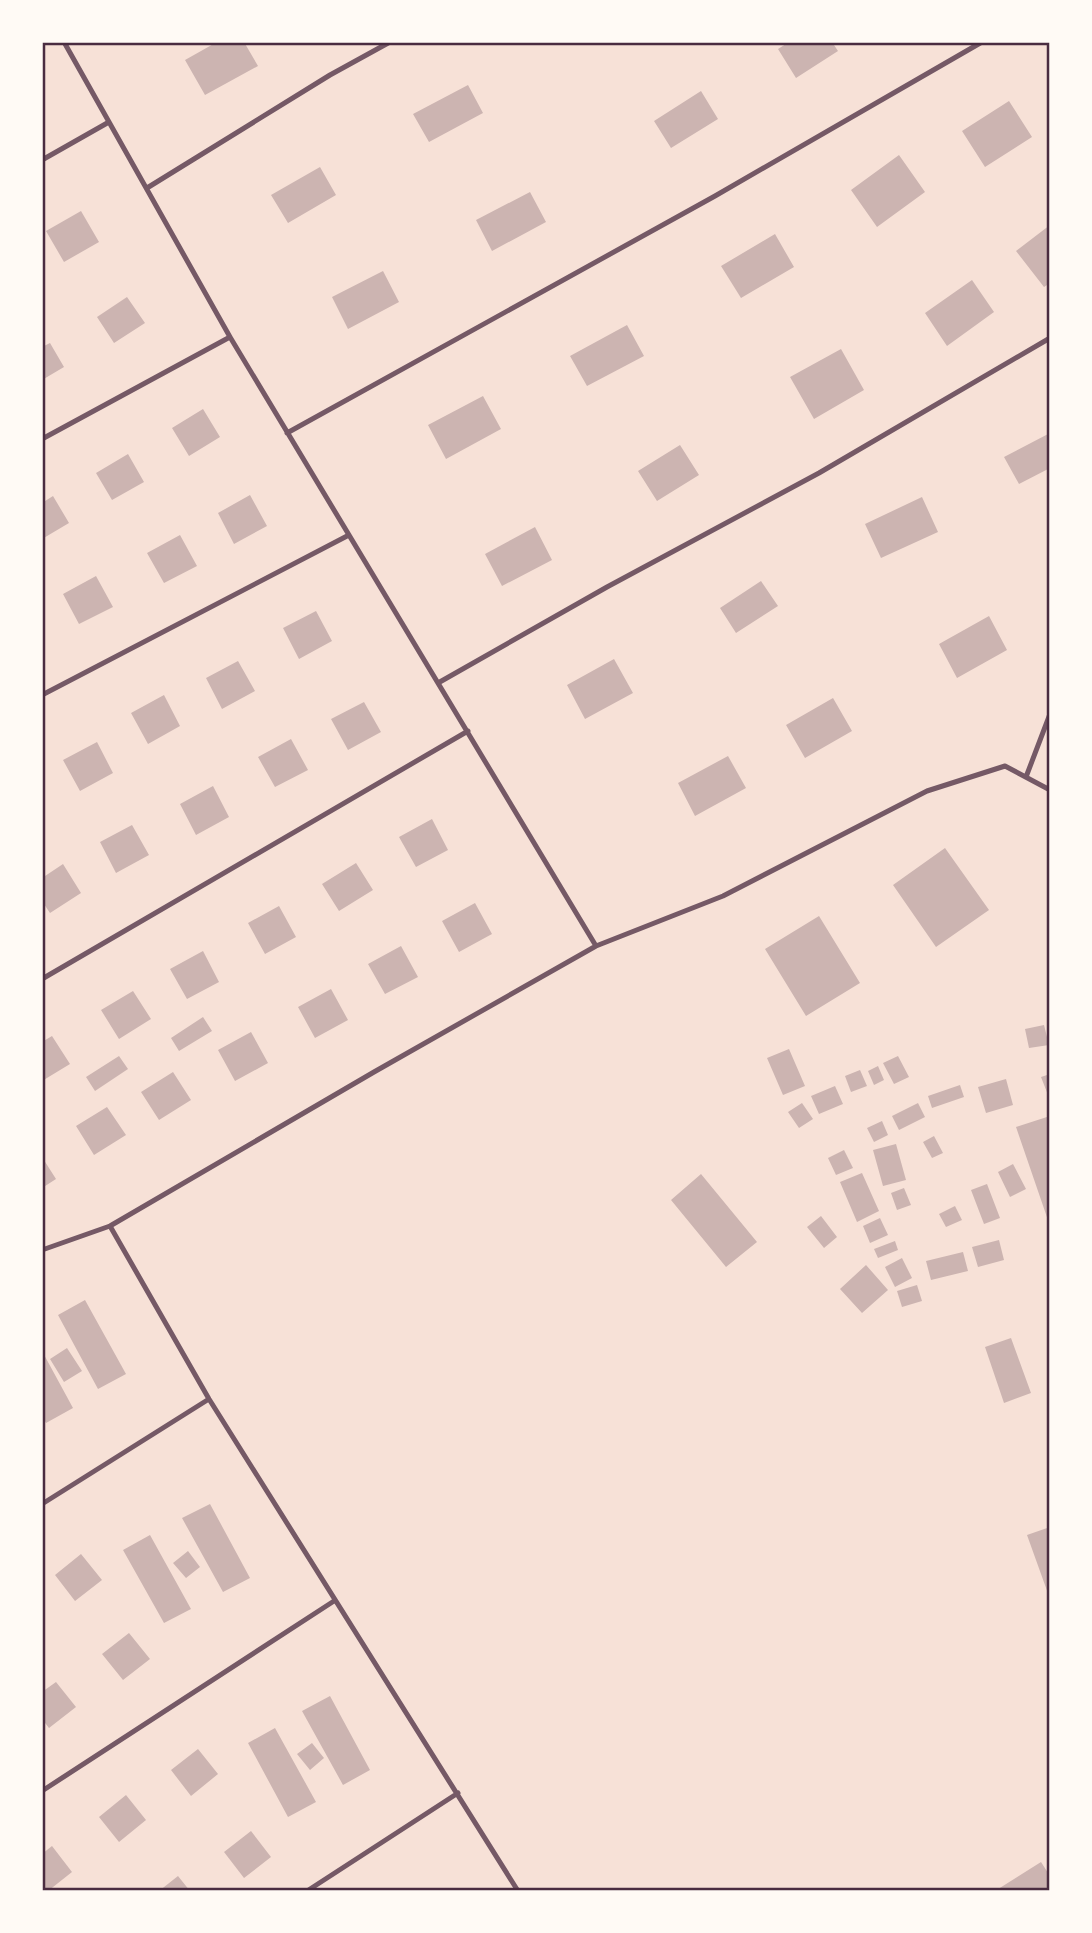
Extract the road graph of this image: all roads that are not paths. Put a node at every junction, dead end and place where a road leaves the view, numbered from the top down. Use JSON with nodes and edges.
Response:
{"nodes":[{"id":1,"x":64,"y":42,"type":"edge"},
{"id":2,"x":390,"y":42,"type":"edge"},
{"id":3,"x":982,"y":42,"type":"edge"},
{"id":4,"x":109,"y":122,"type":"junction"},
{"id":5,"x":42,"y":160,"type":"edge"},
{"id":6,"x":147,"y":188,"type":"junction"},
{"id":7,"x":230,"y":337,"type":"junction"},
{"id":8,"x":1050,"y":338,"type":"edge"},
{"id":9,"x":287,"y":433,"type":"junction"},
{"id":10,"x":42,"y":439,"type":"edge"},
{"id":11,"x":349,"y":535,"type":"junction"},
{"id":12,"x":438,"y":683,"type":"junction"},
{"id":13,"x":42,"y":695,"type":"edge"},
{"id":14,"x":1050,"y":714,"type":"edge"},
{"id":15,"x":468,"y":732,"type":"junction"},
{"id":16,"x":1026,"y":777,"type":"junction"},
{"id":17,"x":1050,"y":790,"type":"edge"},
{"id":18,"x":596,"y":946,"type":"junction"},
{"id":19,"x":42,"y":979,"type":"edge"},
{"id":20,"x":110,"y":1226,"type":"junction"},
{"id":21,"x":42,"y":1250,"type":"edge"},
{"id":22,"x":209,"y":1399,"type":"junction"},
{"id":23,"x":42,"y":1504,"type":"edge"},
{"id":24,"x":334,"y":1601,"type":"junction"},
{"id":25,"x":42,"y":1791,"type":"edge"},
{"id":26,"x":458,"y":1793,"type":"junction"},
{"id":27,"x":307,"y":1891,"type":"edge"},
{"id":28,"x":518,"y":1891,"type":"edge"}],
"edges":[{"from":1,"to":4,"type":"lane"},
{"from":2,"to":6,"type":"lane"},
{"from":3,"to":9,"type":"lane"},
{"from":4,"to":5,"type":"lane"},
{"from":4,"to":6,"type":"lane"},
{"from":6,"to":7,"type":"lane"},
{"from":7,"to":9,"type":"lane"},
{"from":7,"to":10,"type":"lane"},
{"from":8,"to":12,"type":"lane"},
{"from":9,"to":11,"type":"lane"},
{"from":11,"to":12,"type":"lane"},
{"from":11,"to":13,"type":"lane"},
{"from":12,"to":15,"type":"lane"},
{"from":14,"to":16,"type":"lane"},
{"from":15,"to":18,"type":"lane"},
{"from":15,"to":19,"type":"lane"},
{"from":16,"to":17,"type":"lane"},
{"from":16,"to":18,"type":"lane"},
{"from":18,"to":20,"type":"lane"},
{"from":20,"to":21,"type":"lane"},
{"from":20,"to":22,"type":"lane"},
{"from":22,"to":23,"type":"lane"},
{"from":22,"to":24,"type":"lane"},
{"from":24,"to":25,"type":"lane"},
{"from":24,"to":26,"type":"lane"},
{"from":26,"to":27,"type":"lane"},
{"from":26,"to":28,"type":"lane"}]}
